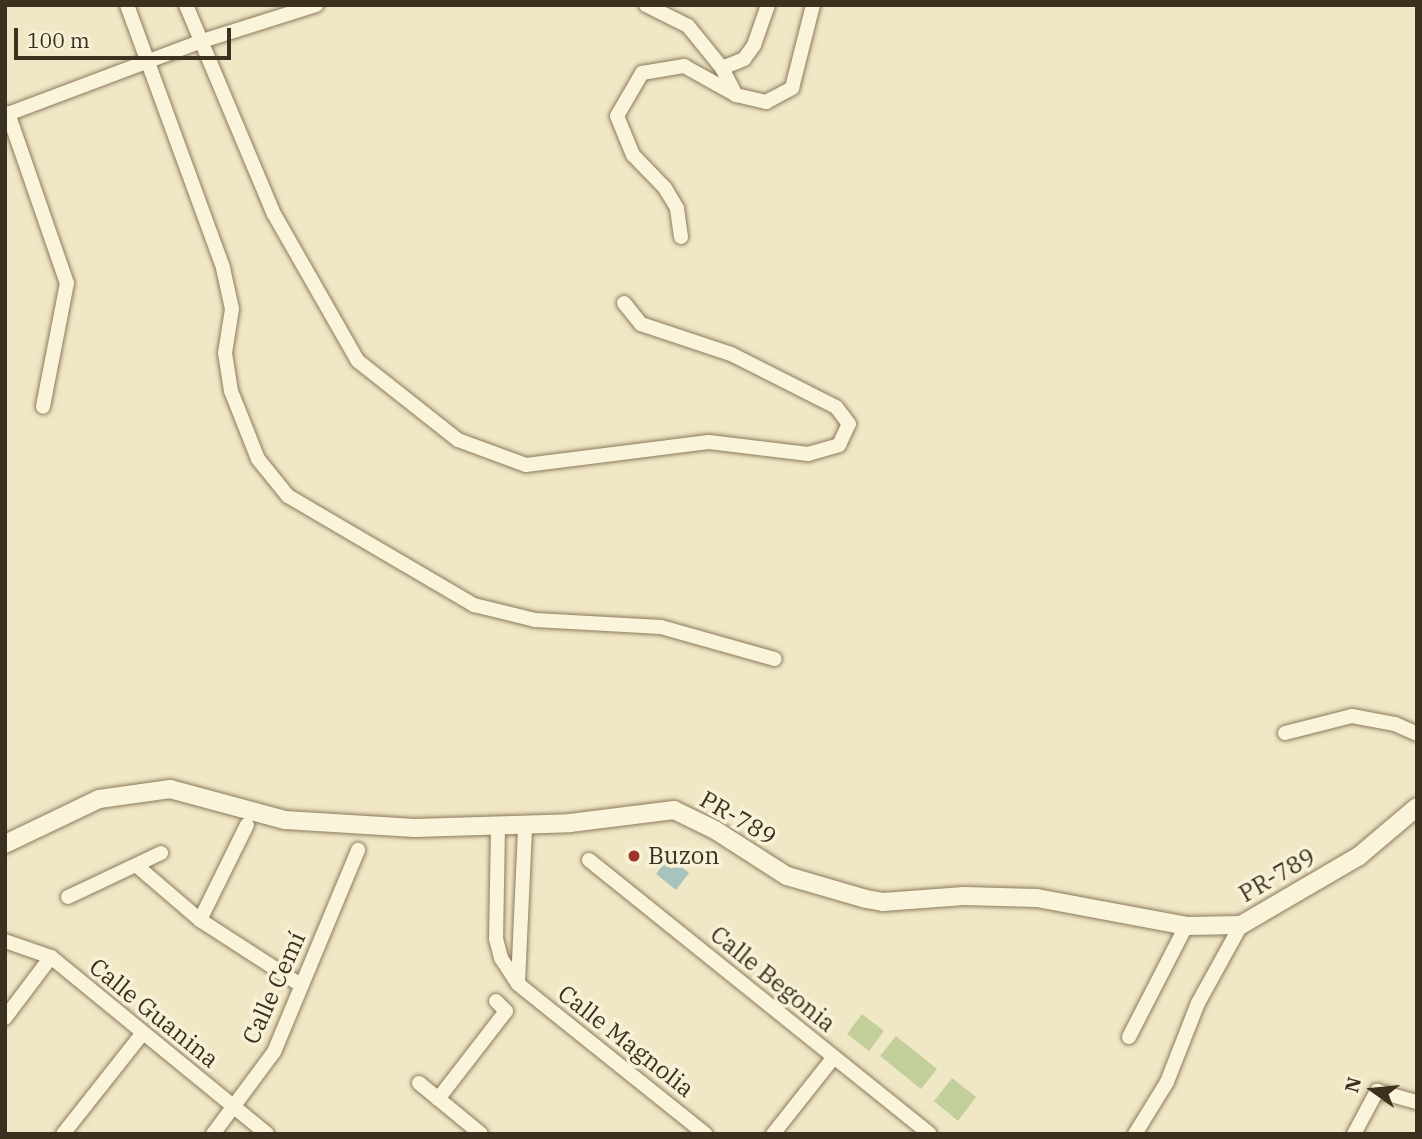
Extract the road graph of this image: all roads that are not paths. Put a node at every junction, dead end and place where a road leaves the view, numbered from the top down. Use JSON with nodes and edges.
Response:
{"nodes":[{"id":1,"x":127,"y":5,"type":"edge"},
{"id":2,"x":186,"y":5,"type":"edge"},
{"id":3,"x":316,"y":5,"type":"edge"},
{"id":4,"x":646,"y":5,"type":"edge"},
{"id":5,"x":768,"y":5,"type":"edge"},
{"id":6,"x":813,"y":5,"type":"edge"},
{"id":7,"x":200,"y":42,"type":"junction"},
{"id":8,"x":149,"y":60,"type":"junction"},
{"id":9,"x":722,"y":68,"type":"junction"},
{"id":10,"x":736,"y":95,"type":"junction"},
{"id":11,"x":7,"y":114,"type":"edge"},
{"id":12,"x":681,"y":237,"type":"dead end"},
{"id":13,"x":624,"y":303,"type":"dead end"},
{"id":14,"x":43,"y":407,"type":"dead end"},
{"id":15,"x":775,"y":660,"type":"dead end"},
{"id":16,"x":1285,"y":733,"type":"dead end"},
{"id":17,"x":1417,"y":734,"type":"edge"},
{"id":18,"x":1417,"y":807,"type":"edge"},
{"id":19,"x":247,"y":825,"type":"dead end"},
{"id":20,"x":525,"y":826,"type":"junction"},
{"id":21,"x":498,"y":827,"type":"junction"},
{"id":22,"x":5,"y":844,"type":"edge"},
{"id":23,"x":358,"y":850,"type":"dead end"},
{"id":24,"x":161,"y":853,"type":"dead end"},
{"id":25,"x":589,"y":860,"type":"dead end"},
{"id":26,"x":137,"y":866,"type":"junction"},
{"id":27,"x":68,"y":897,"type":"dead end"},
{"id":28,"x":200,"y":920,"type":"junction"},
{"id":29,"x":1241,"y":925,"type":"junction"},
{"id":30,"x":1186,"y":926,"type":"junction"},
{"id":31,"x":5,"y":941,"type":"edge"},
{"id":32,"x":51,"y":957,"type":"junction"},
{"id":33,"x":518,"y":984,"type":"junction"},
{"id":34,"x":302,"y":986,"type":"junction"},
{"id":35,"x":496,"y":1001,"type":"dead end"},
{"id":36,"x":5,"y":1018,"type":"edge"},
{"id":37,"x":142,"y":1034,"type":"junction"},
{"id":38,"x":1129,"y":1037,"type":"dead end"},
{"id":39,"x":834,"y":1057,"type":"junction"},
{"id":40,"x":419,"y":1083,"type":"dead end"},
{"id":41,"x":438,"y":1098,"type":"junction"},
{"id":42,"x":1417,"y":1102,"type":"edge"},
{"id":43,"x":233,"y":1106,"type":"junction"},
{"id":44,"x":63,"y":1134,"type":"edge"},
{"id":45,"x":213,"y":1134,"type":"edge"},
{"id":46,"x":267,"y":1134,"type":"edge"},
{"id":47,"x":481,"y":1134,"type":"edge"},
{"id":48,"x":705,"y":1134,"type":"edge"},
{"id":49,"x":773,"y":1134,"type":"edge"},
{"id":50,"x":930,"y":1134,"type":"edge"},
{"id":51,"x":1135,"y":1134,"type":"edge"},
{"id":52,"x":1354,"y":1134,"type":"edge"}],
"edges":[{"from":1,"to":8,"type":"street"},
{"from":2,"to":7,"type":"street"},
{"from":3,"to":7,"type":"street"},
{"from":4,"to":9,"type":"street"},
{"from":5,"to":9,"type":"street"},
{"from":6,"to":10,"type":"street"},
{"from":7,"to":8,"type":"street"},
{"from":7,"to":13,"type":"street"},
{"from":8,"to":11,"type":"street"},
{"from":8,"to":15,"type":"street"},
{"from":9,"to":10,"type":"street"},
{"from":10,"to":12,"type":"street"},
{"from":11,"to":14,"type":"street"},
{"from":16,"to":17,"type":"street"},
{"from":18,"to":29,"type":"street","name":"PR-789","number":"PR-789"},
{"from":19,"to":28,"type":"street"},
{"from":20,"to":21,"type":"street","name":"PR-789","number":"PR-789"},
{"from":20,"to":30,"type":"street","name":"PR-789","number":"PR-789"},
{"from":20,"to":33,"type":"street"},
{"from":21,"to":22,"type":"street","name":"PR-789","number":"PR-789"},
{"from":21,"to":33,"type":"street","name":"Calle Magnolia"},
{"from":23,"to":34,"type":"street","name":"Calle Cemí"},
{"from":24,"to":26,"type":"street"},
{"from":25,"to":39,"type":"street","name":"Calle Begonia"},
{"from":26,"to":27,"type":"street"},
{"from":26,"to":28,"type":"street"},
{"from":28,"to":34,"type":"street"},
{"from":29,"to":30,"type":"street","name":"PR-789","number":"PR-789"},
{"from":29,"to":51,"type":"street"},
{"from":30,"to":38,"type":"street"},
{"from":31,"to":32,"type":"street","name":"Calle Guanina"},
{"from":32,"to":36,"type":"street"},
{"from":32,"to":37,"type":"street","name":"Calle Guanina"},
{"from":33,"to":48,"type":"street","name":"Calle Magnolia"},
{"from":34,"to":43,"type":"street","name":"Calle Cemí"},
{"from":35,"to":41,"type":"street"},
{"from":37,"to":43,"type":"street","name":"Calle Guanina"},
{"from":37,"to":44,"type":"street"},
{"from":39,"to":49,"type":"street"},
{"from":39,"to":50,"type":"street","name":"Calle Begonia"},
{"from":40,"to":41,"type":"street"},
{"from":41,"to":47,"type":"street"},
{"from":42,"to":52,"type":"street"},
{"from":43,"to":45,"type":"street","name":"Calle Cemí"},
{"from":43,"to":46,"type":"street","name":"Calle Guanina"}]}
